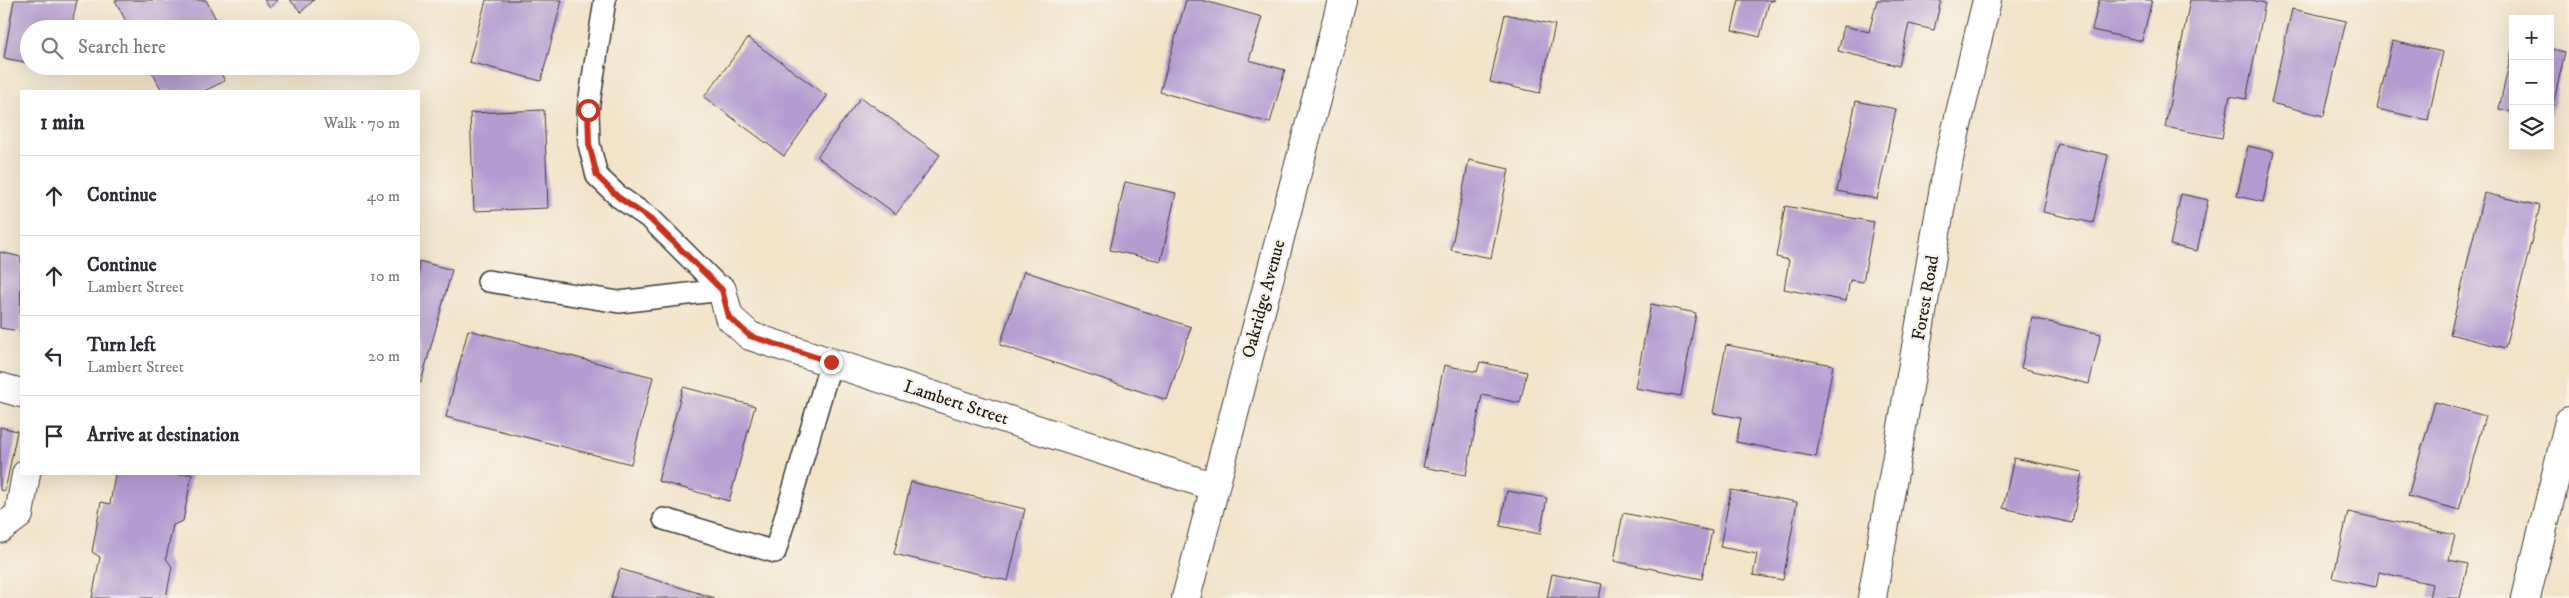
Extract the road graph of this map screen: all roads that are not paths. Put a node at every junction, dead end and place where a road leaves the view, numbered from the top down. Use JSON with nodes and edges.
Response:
{"nodes":[{"id":1,"x":605,"y":0,"type":"edge"},
{"id":2,"x":1342,"y":0,"type":"edge"},
{"id":3,"x":1987,"y":0,"type":"edge"},
{"id":4,"x":488,"y":281,"type":"dead end"},
{"id":5,"x":722,"y":290,"type":"junction"},
{"id":6,"x":831,"y":362,"type":"junction"},
{"id":7,"x":0,"y":387,"type":"edge"},
{"id":8,"x":20,"y":392,"type":"edge"},
{"id":9,"x":2569,"y":421,"type":"edge"},
{"id":10,"x":26,"y":475,"type":"edge"},
{"id":11,"x":1215,"y":487,"type":"junction"},
{"id":12,"x":664,"y":519,"type":"dead end"},
{"id":13,"x":0,"y":529,"type":"edge"},
{"id":14,"x":1186,"y":598,"type":"edge"},
{"id":15,"x":1872,"y":598,"type":"edge"},
{"id":16,"x":2526,"y":598,"type":"edge"}],
"edges":[{"from":1,"to":5,"type":"lane"},
{"from":2,"to":11,"type":"street","name":"Oakridge Avenue"},
{"from":3,"to":15,"type":"street","name":"Forest Road"},
{"from":4,"to":5,"type":"lane"},
{"from":5,"to":6,"type":"street","name":"Lambert Street"},
{"from":6,"to":11,"type":"street","name":"Lambert Street"},
{"from":6,"to":12,"type":"lane"},
{"from":7,"to":8,"type":"street"},
{"from":9,"to":16,"type":"street"},
{"from":10,"to":13,"type":"street"},
{"from":11,"to":14,"type":"street","name":"Oakridge Avenue"}]}
